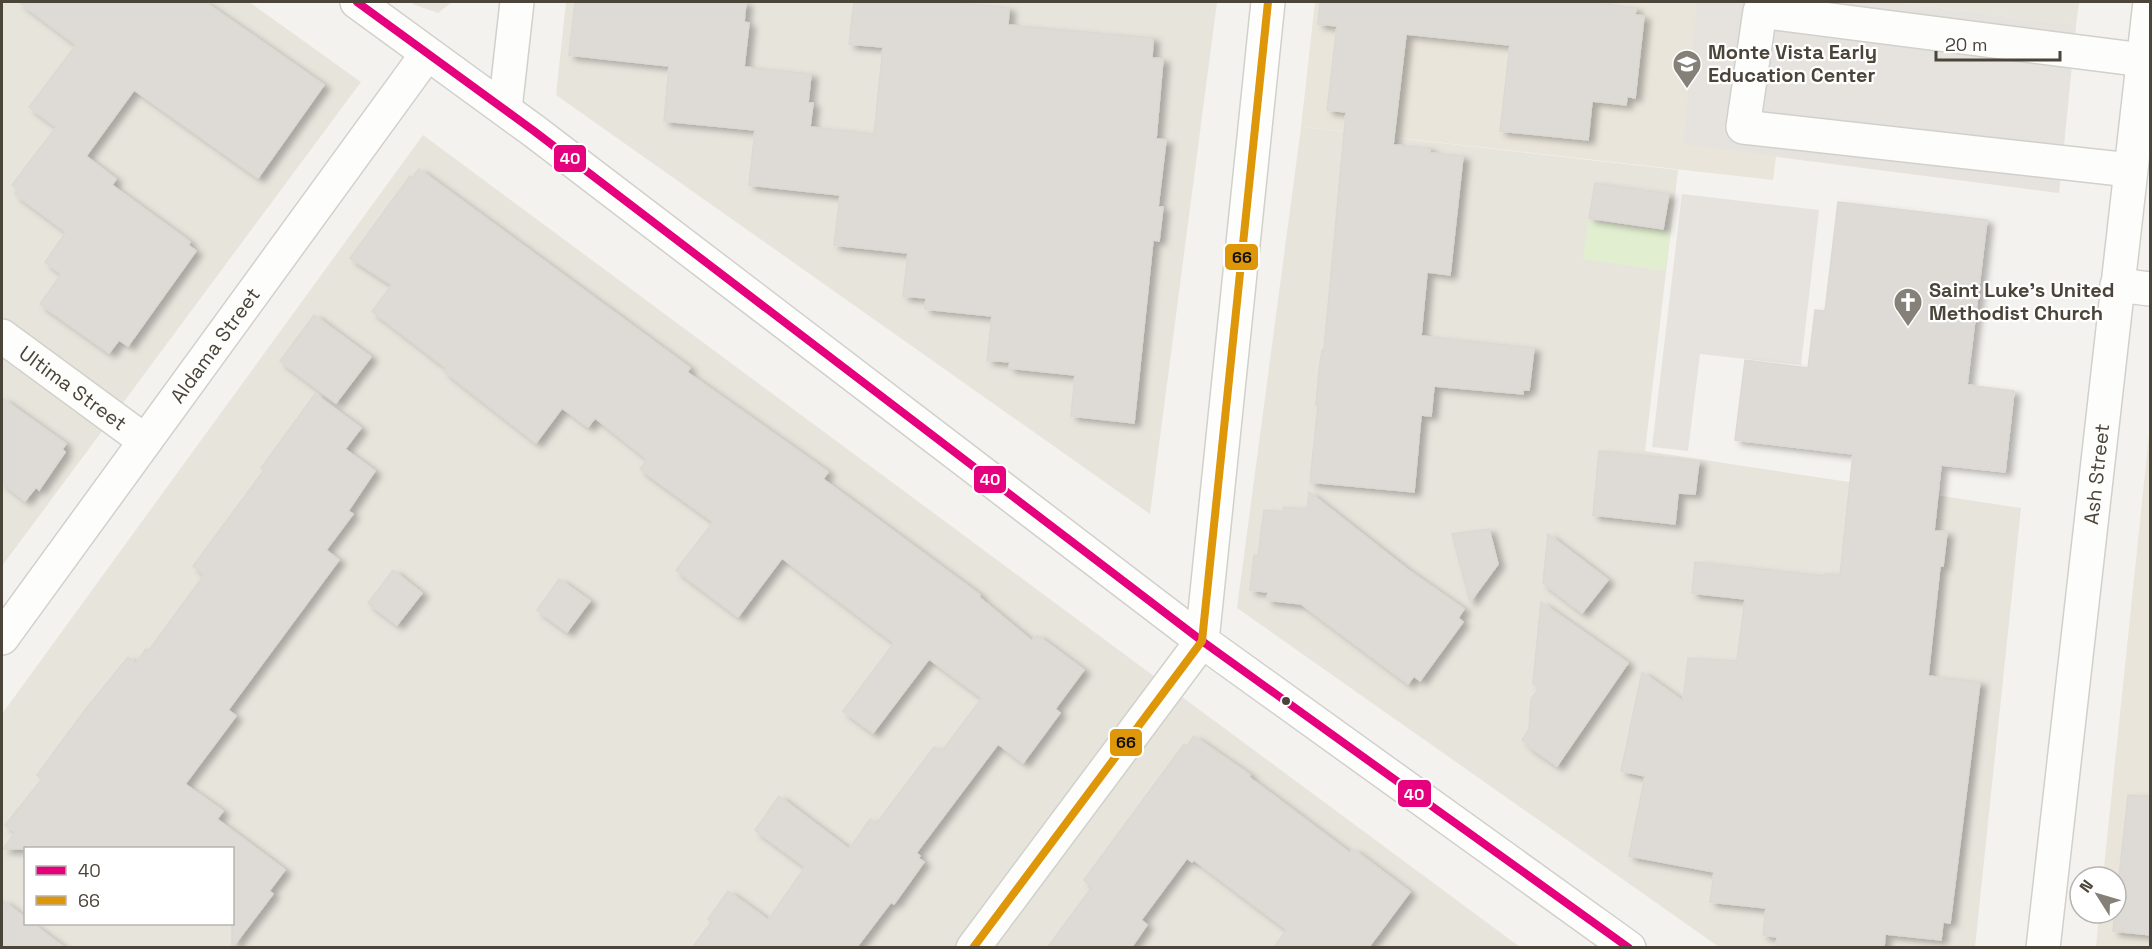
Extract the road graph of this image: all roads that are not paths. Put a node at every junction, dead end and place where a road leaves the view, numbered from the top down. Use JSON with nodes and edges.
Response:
{"nodes":[{"id":1,"x":357,"y":2,"type":"edge"},
{"id":2,"x":517,"y":2,"type":"edge"},
{"id":3,"x":1268,"y":2,"type":"edge"},
{"id":4,"x":2150,"y":2,"type":"edge"},
{"id":5,"x":428,"y":54,"type":"junction"},
{"id":6,"x":2143,"y":60,"type":"junction"},
{"id":7,"x":505,"y":109,"type":"junction"},
{"id":8,"x":2130,"y":170,"type":"junction"},
{"id":9,"x":2117,"y":285,"type":"junction"},
{"id":10,"x":2151,"y":289,"type":"edge"},
{"id":11,"x":2,"y":336,"type":"edge"},
{"id":12,"x":145,"y":441,"type":"junction"},
{"id":13,"x":2,"y":638,"type":"edge"},
{"id":14,"x":1202,"y":641,"type":"junction"},
{"id":15,"x":973,"y":948,"type":"edge"},
{"id":16,"x":1629,"y":948,"type":"edge"},
{"id":17,"x":2043,"y":948,"type":"edge"}],
"edges":[{"from":1,"to":5,"type":"street"},
{"from":2,"to":7,"type":"street"},
{"from":3,"to":14,"type":"street"},
{"from":4,"to":6,"type":"street","name":"Ash Street"},
{"from":5,"to":7,"type":"street"},
{"from":5,"to":12,"type":"street","name":"Aldama Street"},
{"from":6,"to":8,"type":"street","name":"Ash Street"},
{"from":6,"to":8,"type":"street"},
{"from":7,"to":14,"type":"street"},
{"from":8,"to":9,"type":"street","name":"Ash Street"},
{"from":9,"to":10,"type":"street"},
{"from":9,"to":17,"type":"street","name":"Ash Street"},
{"from":11,"to":12,"type":"street","name":"Ultima Street"},
{"from":12,"to":13,"type":"street","name":"Aldama Street"},
{"from":14,"to":15,"type":"street"},
{"from":14,"to":16,"type":"street"}]}
